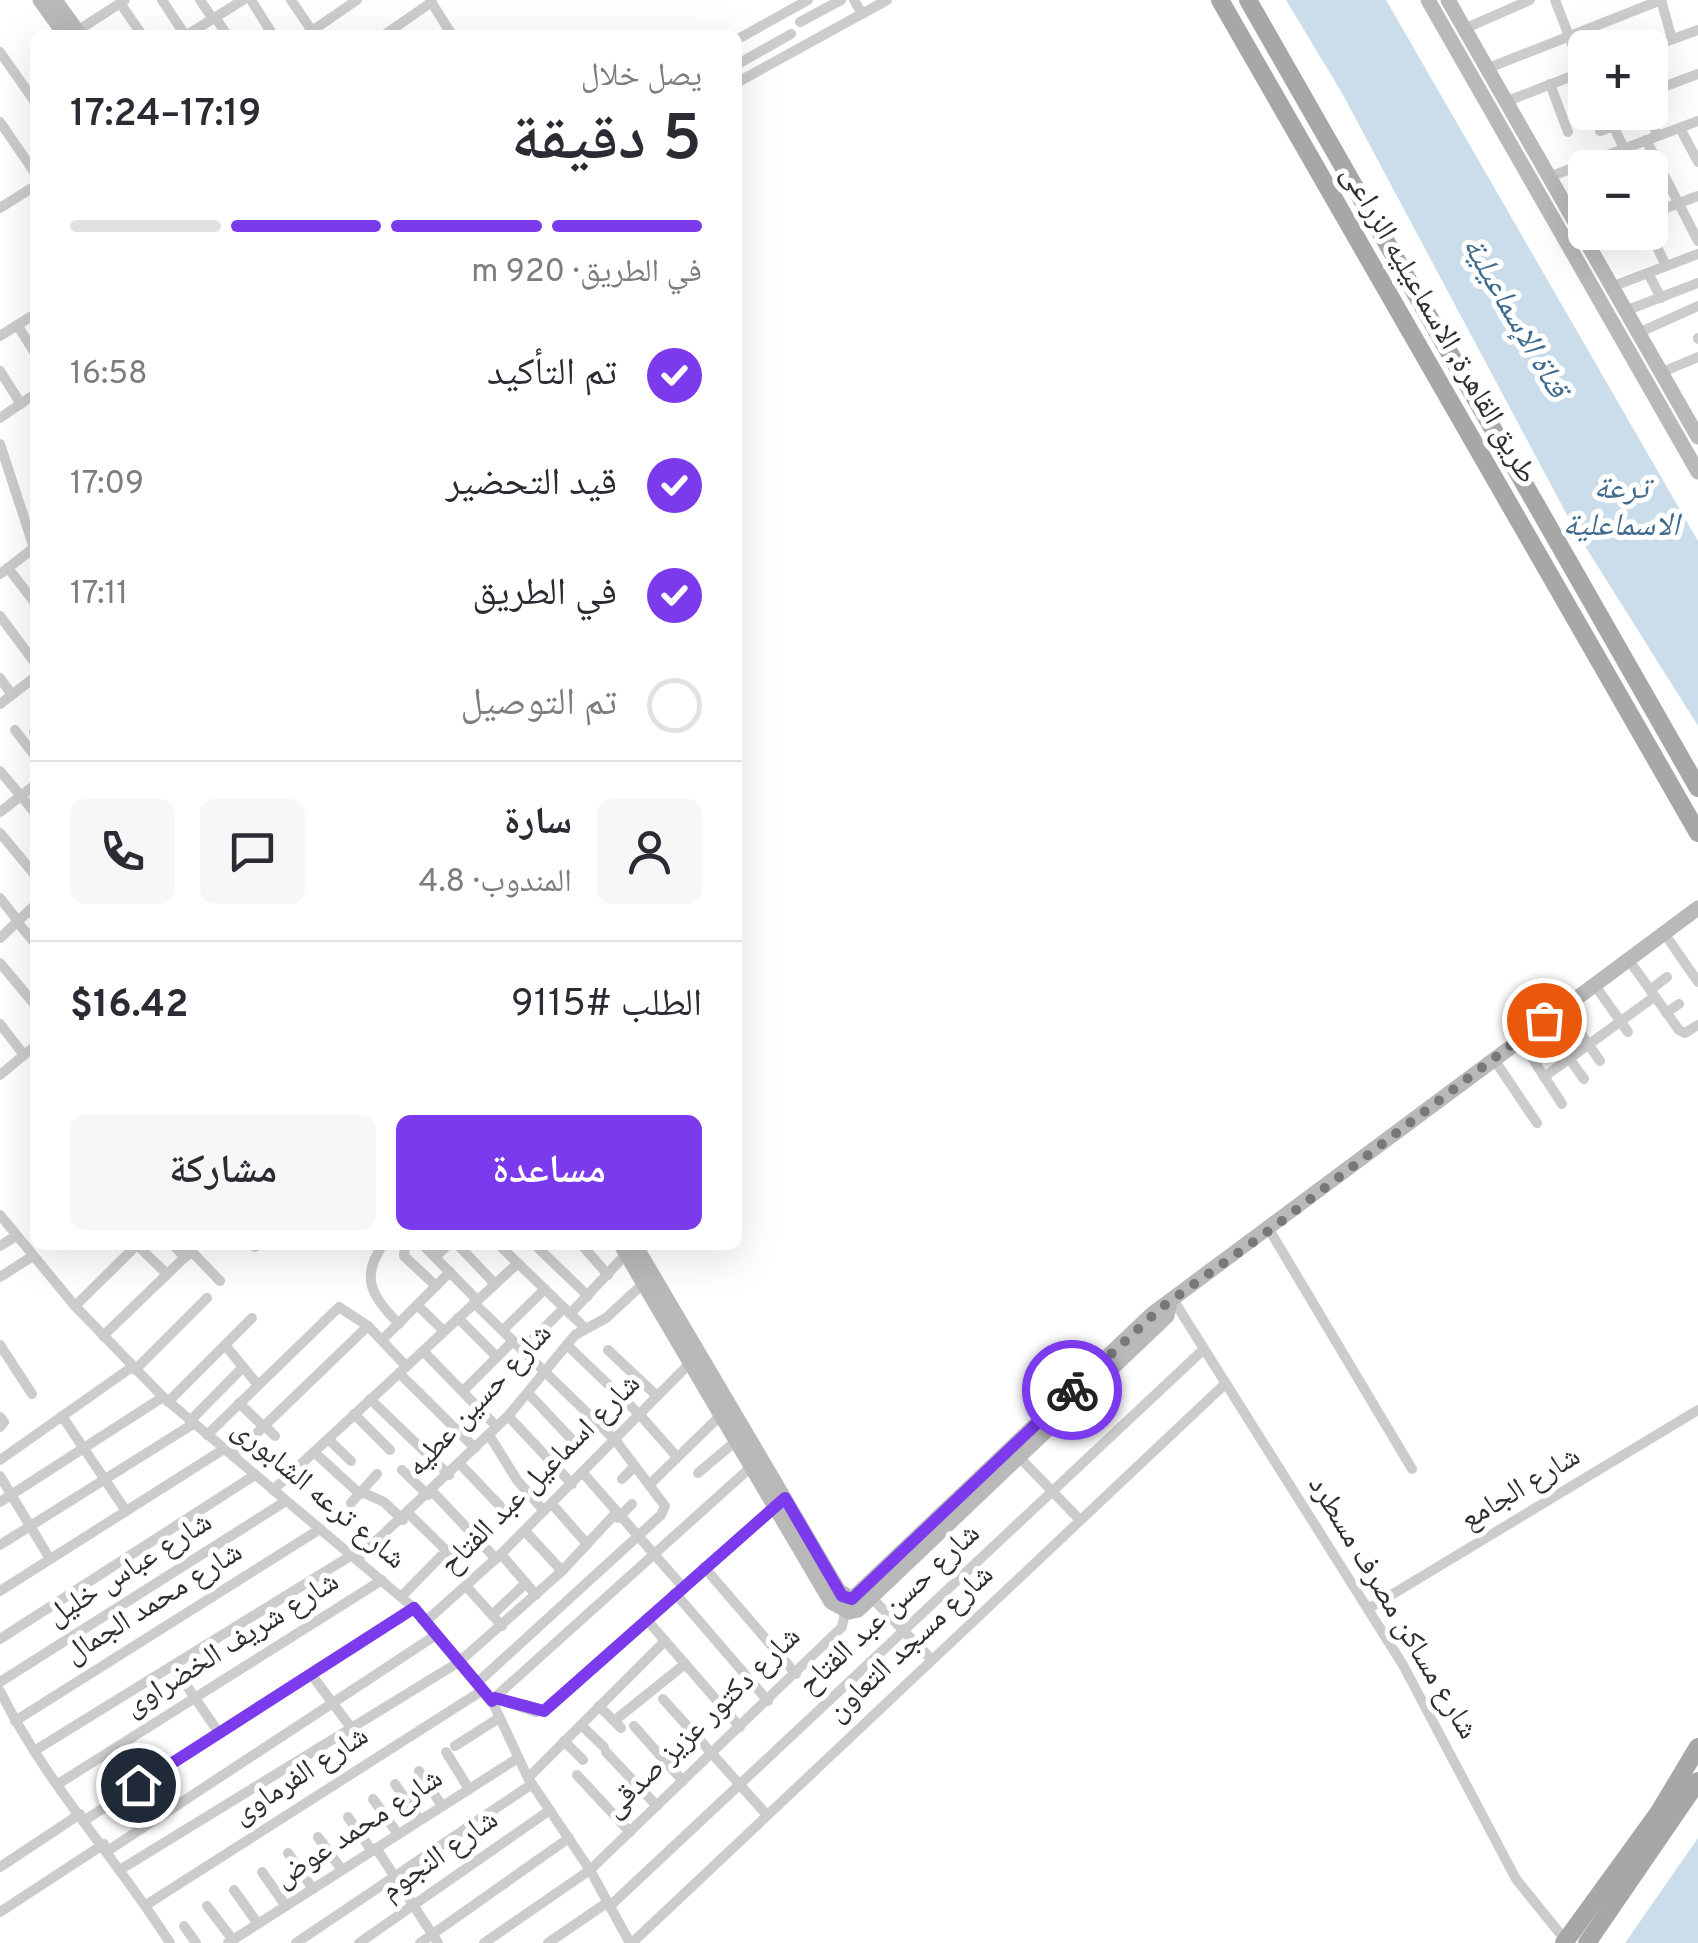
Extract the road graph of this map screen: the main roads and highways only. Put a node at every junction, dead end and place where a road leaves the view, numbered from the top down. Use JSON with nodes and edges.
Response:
{"nodes":[{"id":1,"x":1220,"y":0,"type":"edge"},
{"id":2,"x":1248,"y":0,"type":"edge"},
{"id":3,"x":1672,"y":744,"type":"junction"},
{"id":4,"x":1652,"y":757,"type":"junction"},
{"id":5,"x":1693,"y":780,"type":"edge"},
{"id":6,"x":1666,"y":781,"type":"junction"},
{"id":7,"x":1698,"y":832,"type":"edge"},
{"id":8,"x":1698,"y":1748,"type":"edge"},
{"id":9,"x":1698,"y":1781,"type":"edge"},
{"id":10,"x":1565,"y":1942,"type":"edge"},
{"id":11,"x":1587,"y":1943,"type":"edge"}],
"edges":[{"from":1,"to":4,"type":"main road","name":"طريق القاهرة, الاسماعيليه الزراعى"},
{"from":2,"to":3,"type":"main road","name":"طريق القاهرة, الاسماعيليه الزراعى"},
{"from":3,"to":4,"type":"main road"},
{"from":3,"to":5,"type":"main road","name":"طريق القاهرة, الاسماعيليه الزراعى"},
{"from":4,"to":6,"type":"main road","name":"طريق القاهرة, الاسماعيليه الزراعى"},
{"from":5,"to":6,"type":"main road"},
{"from":6,"to":7,"type":"main road","name":"طريق القاهرة, الاسماعيليه الزراعى"},
{"from":8,"to":10,"type":"main road"},
{"from":9,"to":11,"type":"main road"}]}
